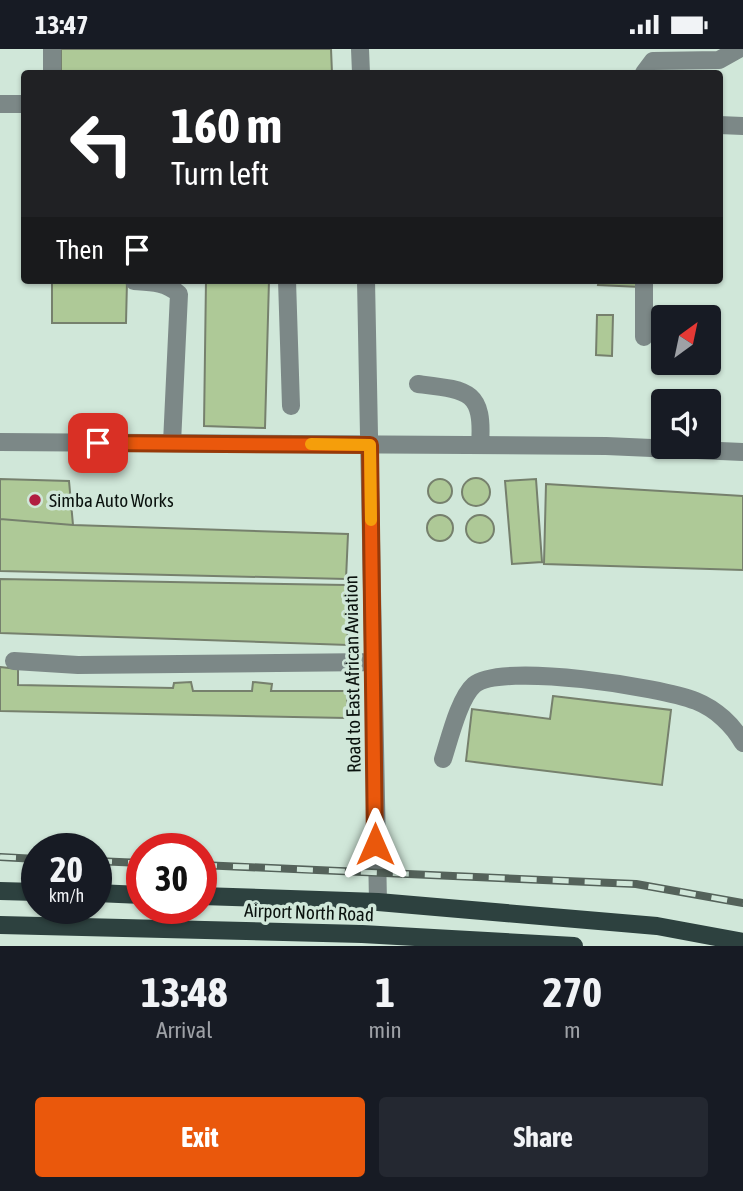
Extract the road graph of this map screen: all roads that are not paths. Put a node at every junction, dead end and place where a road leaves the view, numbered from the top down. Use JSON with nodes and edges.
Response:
{"nodes":[{"id":1,"x":52,"y":49,"type":"edge"},
{"id":2,"x":360,"y":49,"type":"edge"},
{"id":3,"x":739,"y":49,"type":"edge"},
{"id":4,"x":52,"y":70,"type":"edge"},
{"id":5,"x":361,"y":70,"type":"edge"},
{"id":6,"x":646,"y":70,"type":"edge"},
{"id":7,"x":0,"y":104,"type":"edge"},
{"id":8,"x":21,"y":104,"type":"edge"},
{"id":9,"x":723,"y":125,"type":"edge"},
{"id":10,"x":743,"y":126,"type":"edge"},
{"id":11,"x":162,"y":284,"type":"edge"},
{"id":12,"x":287,"y":284,"type":"edge"},
{"id":13,"x":366,"y":284,"type":"edge"},
{"id":14,"x":644,"y":284,"type":"edge"},
{"id":15,"x":645,"y":337,"type":"dead end"},
{"id":16,"x":418,"y":384,"type":"dead end"},
{"id":17,"x":290,"y":406,"type":"dead end"},
{"id":18,"x":0,"y":442,"type":"edge"},
{"id":19,"x":172,"y":443,"type":"junction"},
{"id":20,"x":370,"y":445,"type":"junction"},
{"id":21,"x":480,"y":445,"type":"junction"},
{"id":22,"x":743,"y":452,"type":"edge"},
{"id":23,"x":14,"y":661,"type":"dead end"},
{"id":24,"x":373,"y":662,"type":"junction"},
{"id":25,"x":743,"y":743,"type":"edge"},
{"id":26,"x":443,"y":759,"type":"dead end"},
{"id":27,"x":0,"y":891,"type":"edge"},
{"id":28,"x":21,"y":892,"type":"edge"},
{"id":29,"x":217,"y":897,"type":"edge"},
{"id":30,"x":378,"y":902,"type":"junction"},
{"id":31,"x":0,"y":925,"type":"edge"},
{"id":32,"x":741,"y":941,"type":"edge"},
{"id":33,"x":574,"y":946,"type":"edge"}],
"edges":[{"from":1,"to":4,"type":"street"},
{"from":2,"to":5,"type":"street"},
{"from":3,"to":6,"type":"street"},
{"from":7,"to":8,"type":"street"},
{"from":9,"to":10,"type":"street"},
{"from":11,"to":19,"type":"street"},
{"from":12,"to":17,"type":"street"},
{"from":13,"to":20,"type":"street","name":"Road to East African Aviation"},
{"from":14,"to":15,"type":"street"},
{"from":16,"to":21,"type":"street"},
{"from":18,"to":19,"type":"street"},
{"from":19,"to":20,"type":"street"},
{"from":20,"to":21,"type":"street"},
{"from":20,"to":24,"type":"street","name":"Road to East African Aviation"},
{"from":21,"to":22,"type":"street"},
{"from":23,"to":24,"type":"street"},
{"from":24,"to":30,"type":"street","name":"Road to East African Aviation"},
{"from":25,"to":26,"type":"street"},
{"from":27,"to":28,"type":"main road"},
{"from":29,"to":30,"type":"main road","name":"Airport North Road"},
{"from":30,"to":32,"type":"main road","name":"Airport North Road"},
{"from":31,"to":33,"type":"main road","name":"Airport North Road"}]}
